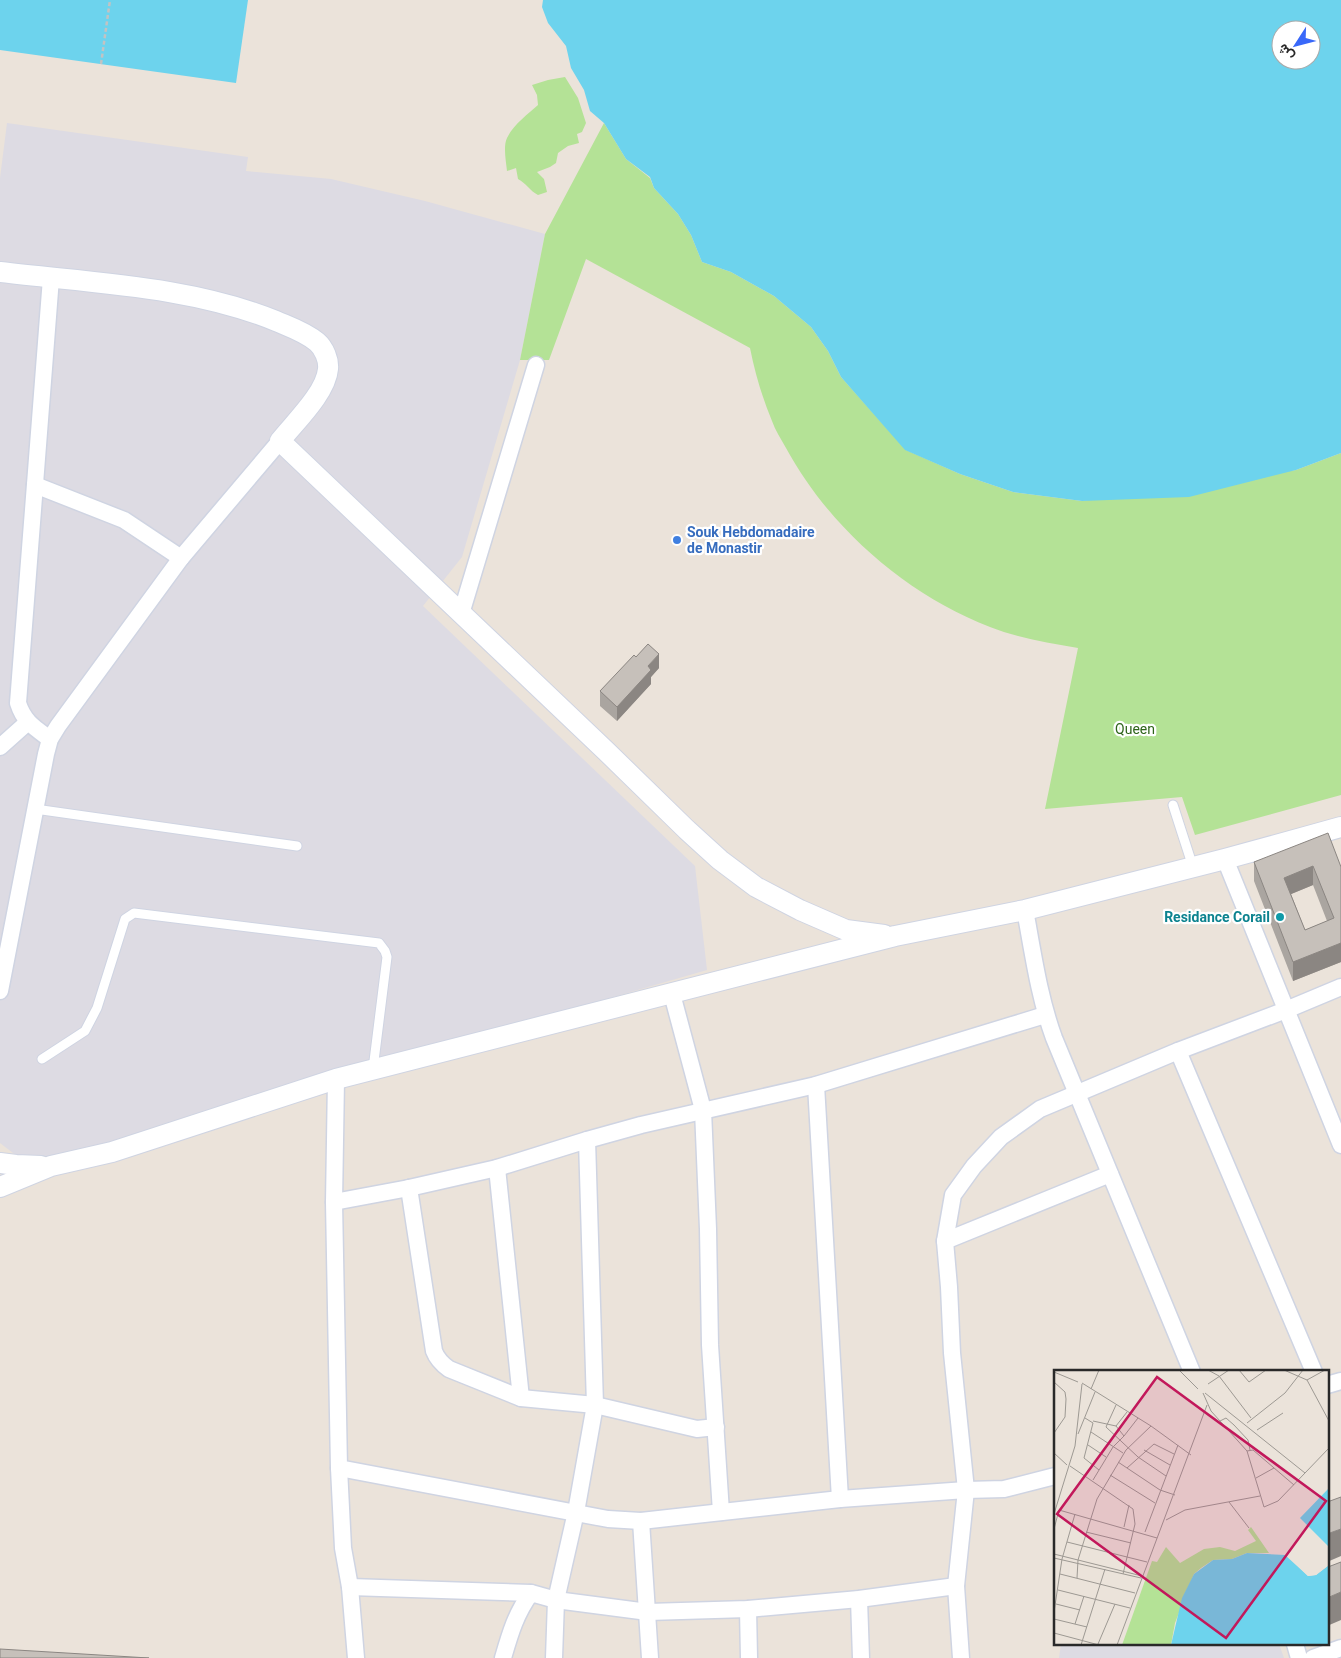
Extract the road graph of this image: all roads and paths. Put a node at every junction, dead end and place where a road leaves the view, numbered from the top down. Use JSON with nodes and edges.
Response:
{"nodes":[{"id":1,"x":110,"y":0,"type":"edge"},
{"id":2,"x":100,"y":64,"type":"dead end"},
{"id":3,"x":0,"y":272,"type":"edge"},
{"id":4,"x":51,"y":278,"type":"junction"},
{"id":5,"x":536,"y":365,"type":"dead end"},
{"id":6,"x":280,"y":441,"type":"junction"},
{"id":7,"x":35,"y":485,"type":"junction"},
{"id":8,"x":181,"y":558,"type":"junction"},
{"id":9,"x":461,"y":614,"type":"junction"},
{"id":10,"x":28,"y":722,"type":"junction"},
{"id":11,"x":50,"y":739,"type":"junction"},
{"id":12,"x":0,"y":747,"type":"edge"},
{"id":13,"x":1172,"y":805,"type":"dead end"},
{"id":14,"x":35,"y":809,"type":"junction"},
{"id":15,"x":1340,"y":831,"type":"edge"},
{"id":16,"x":297,"y":846,"type":"dead end"},
{"id":17,"x":1226,"y":859,"type":"junction"},
{"id":18,"x":1193,"y":867,"type":"junction"},
{"id":19,"x":1025,"y":910,"type":"junction"},
{"id":20,"x":895,"y":936,"type":"junction"},
{"id":21,"x":1341,"y":986,"type":"edge"},
{"id":22,"x":0,"y":991,"type":"edge"},
{"id":23,"x":672,"y":994,"type":"junction"},
{"id":24,"x":1286,"y":1010,"type":"junction"},
{"id":25,"x":1045,"y":1015,"type":"junction"},
{"id":26,"x":1178,"y":1050,"type":"junction"},
{"id":27,"x":42,"y":1059,"type":"dead end"},
{"id":28,"x":372,"y":1070,"type":"junction"},
{"id":29,"x":336,"y":1079,"type":"junction"},
{"id":30,"x":816,"y":1085,"type":"junction"},
{"id":31,"x":1076,"y":1093,"type":"junction"},
{"id":32,"x":703,"y":1110,"type":"junction"},
{"id":33,"x":587,"y":1140,"type":"junction"},
{"id":34,"x":1341,"y":1145,"type":"edge"},
{"id":35,"x":0,"y":1163,"type":"edge"},
{"id":36,"x":51,"y":1166,"type":"junction"},
{"id":37,"x":497,"y":1168,"type":"junction"},
{"id":38,"x":1110,"y":1174,"type":"junction"},
{"id":39,"x":0,"y":1186,"type":"edge"},
{"id":40,"x":409,"y":1188,"type":"junction"},
{"id":41,"x":334,"y":1202,"type":"junction"},
{"id":42,"x":945,"y":1241,"type":"junction"},
{"id":43,"x":1191,"y":1370,"type":"edge"},
{"id":44,"x":1313,"y":1370,"type":"edge"},
{"id":45,"x":1341,"y":1381,"type":"edge"},
{"id":46,"x":1328,"y":1385,"type":"edge"},
{"id":47,"x":521,"y":1398,"type":"junction"},
{"id":48,"x":596,"y":1405,"type":"junction"},
{"id":49,"x":716,"y":1427,"type":"junction"},
{"id":50,"x":339,"y":1468,"type":"junction"},
{"id":51,"x":1054,"y":1476,"type":"edge"},
{"id":52,"x":966,"y":1490,"type":"junction"},
{"id":53,"x":840,"y":1500,"type":"junction"},
{"id":54,"x":576,"y":1512,"type":"junction"},
{"id":55,"x":721,"y":1512,"type":"junction"},
{"id":56,"x":641,"y":1521,"type":"junction"},
{"id":57,"x":956,"y":1586,"type":"junction"},
{"id":58,"x":350,"y":1587,"type":"junction"},
{"id":59,"x":531,"y":1593,"type":"junction"},
{"id":60,"x":859,"y":1599,"type":"junction"},
{"id":61,"x":556,"y":1600,"type":"junction"},
{"id":62,"x":748,"y":1608,"type":"junction"},
{"id":63,"x":648,"y":1612,"type":"junction"},
{"id":64,"x":1295,"y":1646,"type":"edge"},
{"id":65,"x":1341,"y":1648,"type":"edge"},
{"id":66,"x":356,"y":1658,"type":"edge"},
{"id":67,"x":503,"y":1658,"type":"edge"},
{"id":68,"x":554,"y":1658,"type":"edge"},
{"id":69,"x":650,"y":1658,"type":"edge"},
{"id":70,"x":749,"y":1658,"type":"edge"},
{"id":71,"x":861,"y":1658,"type":"edge"},
{"id":72,"x":961,"y":1658,"type":"edge"},
{"id":73,"x":1299,"y":1658,"type":"edge"},
{"id":74,"x":1313,"y":1658,"type":"edge"}],
"edges":[{"from":1,"to":2,"type":"path"},
{"from":3,"to":4,"type":"street"},
{"from":4,"to":6,"type":"street"},
{"from":4,"to":7,"type":"street"},
{"from":5,"to":9,"type":"street"},
{"from":6,"to":8,"type":"street"},
{"from":6,"to":9,"type":"street"},
{"from":7,"to":8,"type":"street"},
{"from":7,"to":10,"type":"street"},
{"from":8,"to":11,"type":"street"},
{"from":9,"to":20,"type":"street"},
{"from":10,"to":11,"type":"street"},
{"from":10,"to":12,"type":"street"},
{"from":11,"to":14,"type":"street"},
{"from":13,"to":18,"type":"lane"},
{"from":14,"to":16,"type":"lane"},
{"from":14,"to":22,"type":"street"},
{"from":15,"to":17,"type":"street"},
{"from":17,"to":18,"type":"street"},
{"from":17,"to":24,"type":"street"},
{"from":18,"to":19,"type":"street"},
{"from":19,"to":20,"type":"street"},
{"from":19,"to":25,"type":"street"},
{"from":20,"to":23,"type":"street"},
{"from":21,"to":24,"type":"street"},
{"from":23,"to":28,"type":"street"},
{"from":23,"to":32,"type":"street"},
{"from":24,"to":26,"type":"street"},
{"from":24,"to":34,"type":"street"},
{"from":25,"to":30,"type":"street"},
{"from":25,"to":31,"type":"street"},
{"from":26,"to":31,"type":"street"},
{"from":26,"to":44,"type":"street"},
{"from":27,"to":28,"type":"lane"},
{"from":28,"to":29,"type":"street"},
{"from":29,"to":36,"type":"street"},
{"from":29,"to":41,"type":"street"},
{"from":30,"to":32,"type":"street"},
{"from":30,"to":53,"type":"street"},
{"from":31,"to":38,"type":"street"},
{"from":31,"to":42,"type":"street"},
{"from":32,"to":33,"type":"street"},
{"from":32,"to":49,"type":"street"},
{"from":33,"to":37,"type":"street"},
{"from":33,"to":48,"type":"street"},
{"from":35,"to":36,"type":"street"},
{"from":36,"to":39,"type":"street"},
{"from":37,"to":40,"type":"street"},
{"from":37,"to":47,"type":"street"},
{"from":38,"to":42,"type":"street"},
{"from":38,"to":43,"type":"street"},
{"from":40,"to":41,"type":"street"},
{"from":40,"to":47,"type":"street"},
{"from":41,"to":50,"type":"street"},
{"from":42,"to":52,"type":"street"},
{"from":45,"to":46,"type":"street"},
{"from":47,"to":48,"type":"street"},
{"from":48,"to":49,"type":"street"},
{"from":48,"to":54,"type":"street"},
{"from":49,"to":55,"type":"street"},
{"from":50,"to":54,"type":"street"},
{"from":50,"to":58,"type":"street"},
{"from":51,"to":52,"type":"street"},
{"from":52,"to":53,"type":"street"},
{"from":52,"to":57,"type":"street"},
{"from":53,"to":55,"type":"street"},
{"from":54,"to":56,"type":"street"},
{"from":54,"to":61,"type":"street"},
{"from":55,"to":56,"type":"street"},
{"from":56,"to":63,"type":"street"},
{"from":57,"to":60,"type":"street"},
{"from":57,"to":72,"type":"street"},
{"from":58,"to":59,"type":"street"},
{"from":58,"to":66,"type":"street"},
{"from":59,"to":61,"type":"street"},
{"from":59,"to":67,"type":"street"},
{"from":60,"to":62,"type":"street"},
{"from":60,"to":71,"type":"street"},
{"from":61,"to":63,"type":"street"},
{"from":61,"to":68,"type":"street"},
{"from":62,"to":63,"type":"street"},
{"from":62,"to":70,"type":"street"},
{"from":63,"to":69,"type":"street"},
{"from":64,"to":73,"type":"street"},
{"from":65,"to":74,"type":"street"}]}
